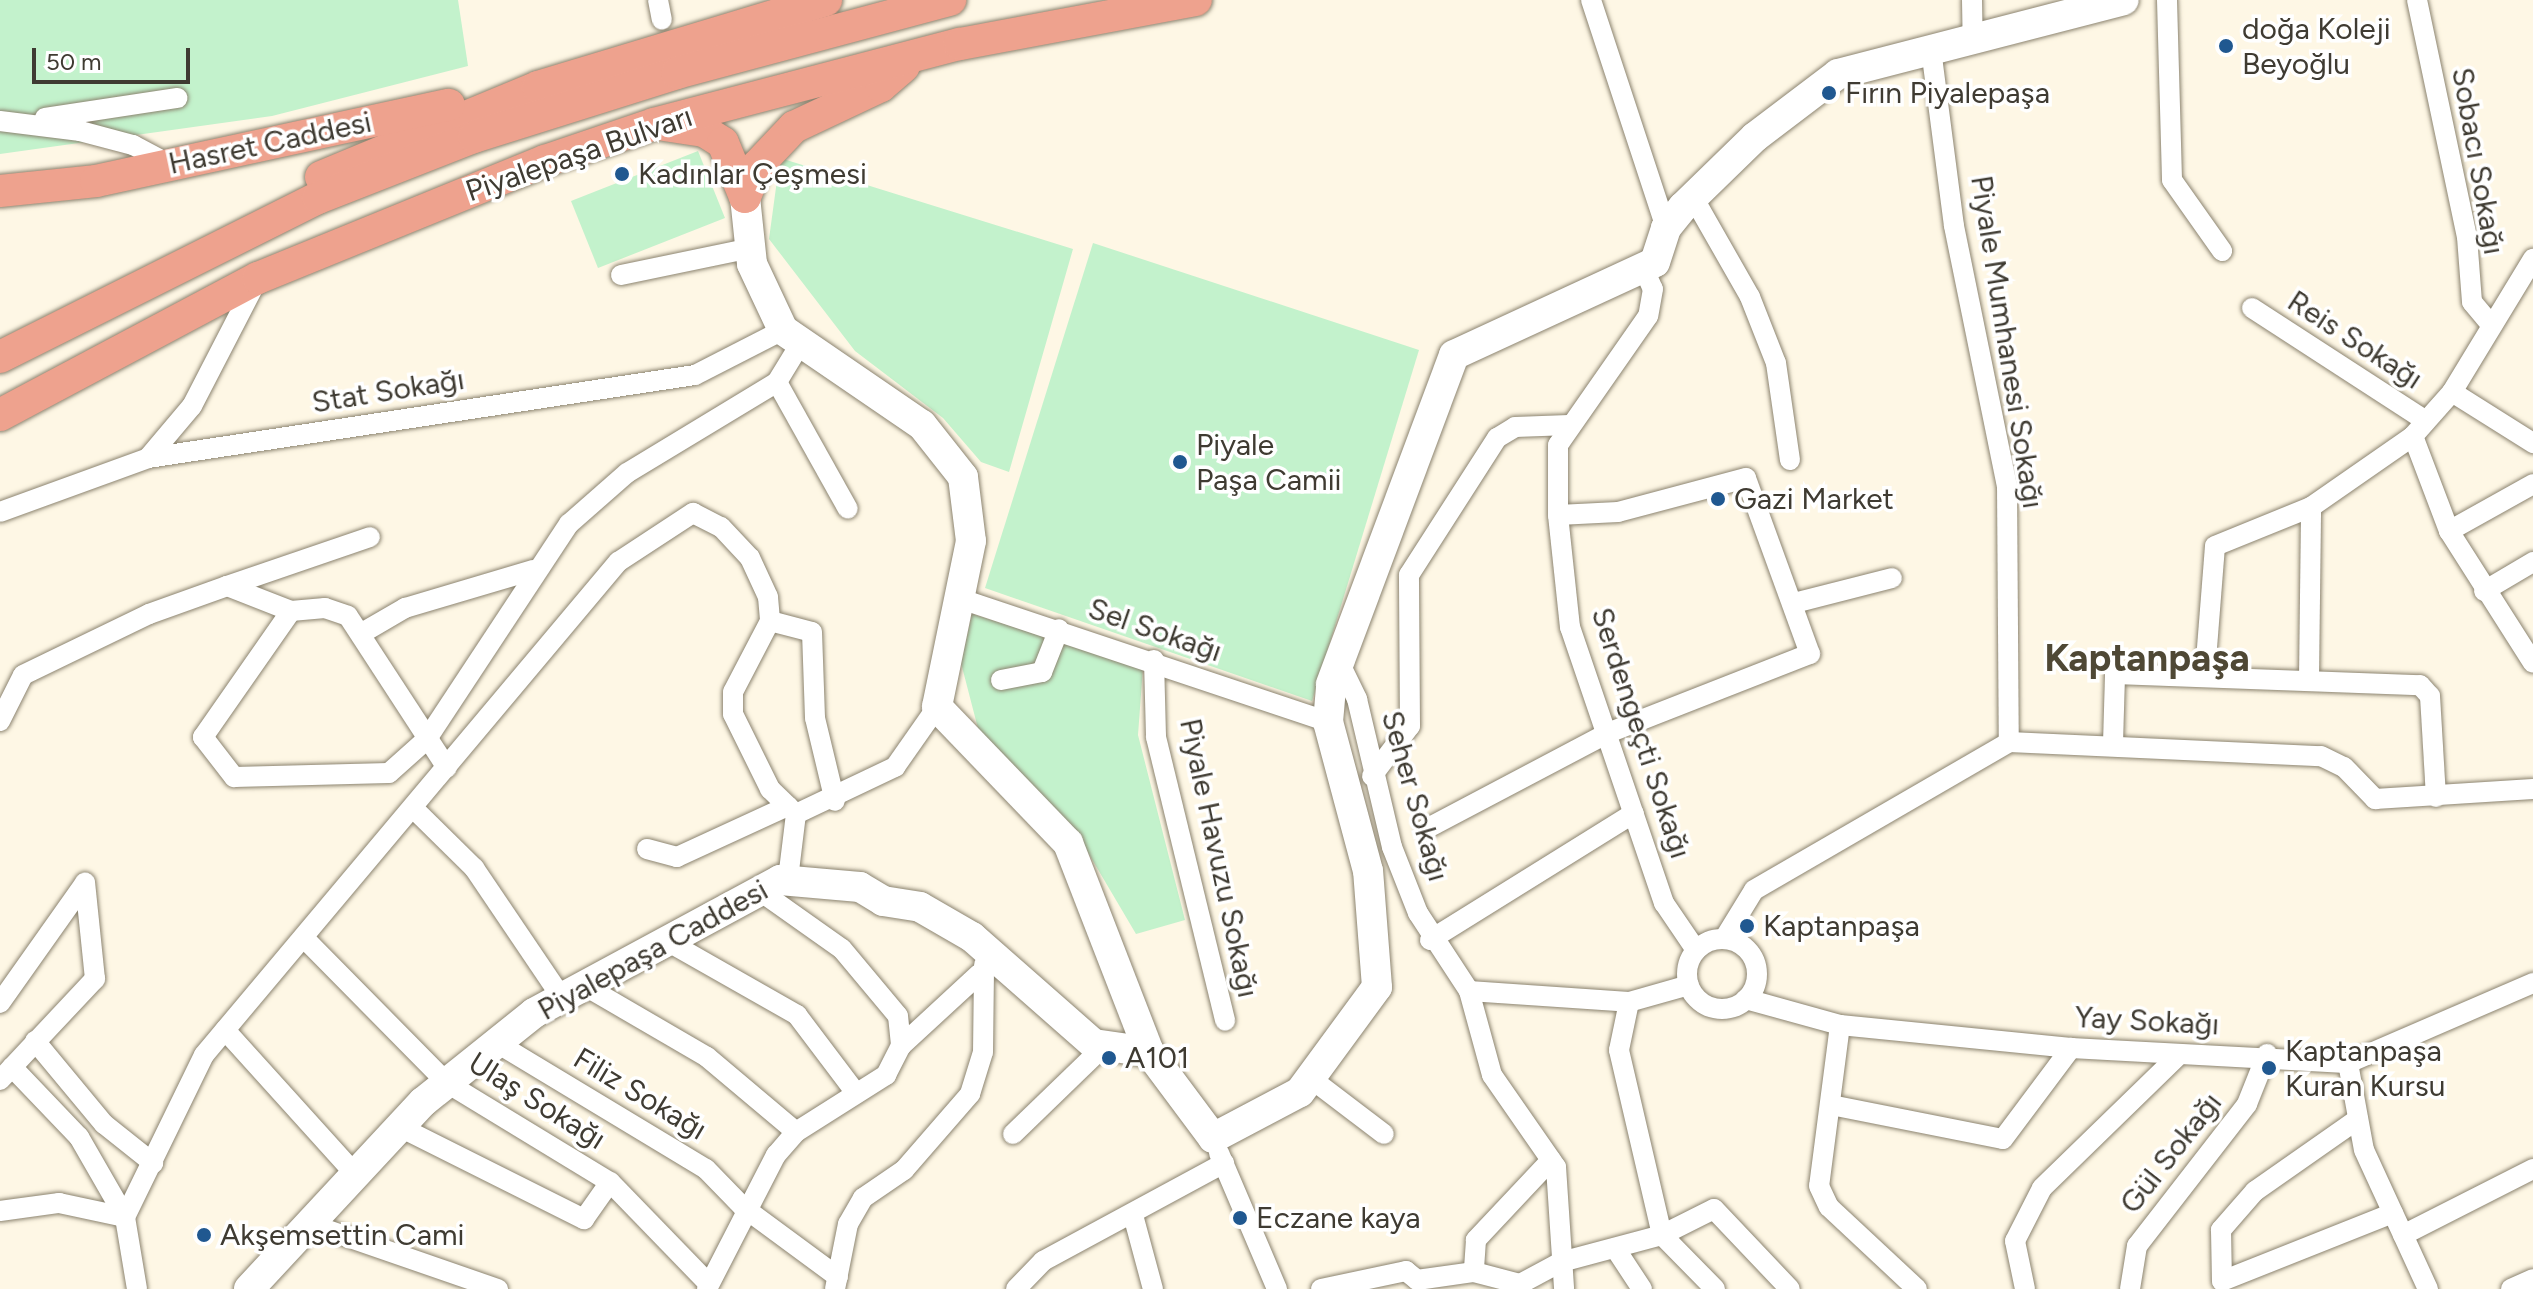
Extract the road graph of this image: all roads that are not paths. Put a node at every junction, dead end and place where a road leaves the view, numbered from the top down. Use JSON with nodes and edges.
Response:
{"nodes":[{"id":1,"x":826,"y":0,"type":"edge"},
{"id":2,"x":950,"y":0,"type":"edge"},
{"id":3,"x":1196,"y":0,"type":"edge"},
{"id":4,"x":1591,"y":0,"type":"edge"},
{"id":5,"x":1972,"y":0,"type":"edge"},
{"id":6,"x":2124,"y":0,"type":"edge"},
{"id":7,"x":2167,"y":0,"type":"edge"},
{"id":8,"x":2417,"y":0,"type":"edge"},
{"id":9,"x":1973,"y":39,"type":"junction"},
{"id":10,"x":1931,"y":49,"type":"junction"},
{"id":11,"x":914,"y":57,"type":"junction"},
{"id":12,"x":538,"y":87,"type":"junction"},
{"id":13,"x":178,"y":98,"type":"dead end"},
{"id":14,"x":25,"y":120,"type":"junction"},
{"id":15,"x":0,"y":121,"type":"edge"},
{"id":16,"x":654,"y":124,"type":"junction"},
{"id":17,"x":168,"y":164,"type":"junction"},
{"id":18,"x":0,"y":191,"type":"edge"},
{"id":19,"x":745,"y":197,"type":"junction"},
{"id":20,"x":1693,"y":197,"type":"junction"},
{"id":21,"x":1666,"y":228,"type":"junction"},
{"id":22,"x":751,"y":248,"type":"junction"},
{"id":23,"x":2222,"y":251,"type":"dead end"},
{"id":24,"x":2533,"y":259,"type":"edge"},
{"id":25,"x":1643,"y":267,"type":"junction"},
{"id":26,"x":621,"y":275,"type":"dead end"},
{"id":27,"x":258,"y":278,"type":"junction"},
{"id":28,"x":100,"y":306,"type":"junction"},
{"id":29,"x":2252,"y":308,"type":"dead end"},
{"id":30,"x":2492,"y":326,"type":"junction"},
{"id":31,"x":791,"y":338,"type":"junction"},
{"id":32,"x":0,"y":357,"type":"edge"},
{"id":33,"x":777,"y":382,"type":"junction"},
{"id":34,"x":2452,"y":392,"type":"junction"},
{"id":35,"x":0,"y":415,"type":"edge"},
{"id":36,"x":1569,"y":425,"type":"junction"},
{"id":37,"x":2419,"y":428,"type":"junction"},
{"id":38,"x":2531,"y":435,"type":"edge"},
{"id":39,"x":148,"y":458,"type":"junction"},
{"id":40,"x":1790,"y":460,"type":"dead end"},
{"id":41,"x":2533,"y":484,"type":"edge"},
{"id":42,"x":2311,"y":507,"type":"junction"},
{"id":43,"x":848,"y":509,"type":"dead end"},
{"id":44,"x":0,"y":512,"type":"edge"},
{"id":45,"x":1558,"y":515,"type":"junction"},
{"id":46,"x":2449,"y":531,"type":"junction"},
{"id":47,"x":370,"y":537,"type":"dead end"},
{"id":48,"x":2533,"y":562,"type":"edge"},
{"id":49,"x":533,"y":570,"type":"junction"},
{"id":50,"x":1892,"y":578,"type":"dead end"},
{"id":51,"x":227,"y":586,"type":"junction"},
{"id":52,"x":2484,"y":591,"type":"junction"},
{"id":53,"x":961,"y":599,"type":"junction"},
{"id":54,"x":1794,"y":603,"type":"junction"},
{"id":55,"x":291,"y":611,"type":"junction"},
{"id":56,"x":770,"y":621,"type":"junction"},
{"id":57,"x":1059,"y":629,"type":"junction"},
{"id":58,"x":362,"y":633,"type":"junction"},
{"id":59,"x":1154,"y":660,"type":"junction"},
{"id":60,"x":2533,"y":663,"type":"edge"},
{"id":61,"x":1341,"y":666,"type":"junction"},
{"id":62,"x":2205,"y":673,"type":"junction"},
{"id":63,"x":2309,"y":679,"type":"junction"},
{"id":64,"x":1001,"y":680,"type":"dead end"},
{"id":65,"x":4,"y":695,"type":"edge"},
{"id":66,"x":937,"y":707,"type":"junction"},
{"id":67,"x":0,"y":721,"type":"edge"},
{"id":68,"x":1328,"y":722,"type":"junction"},
{"id":69,"x":1608,"y":733,"type":"junction"},
{"id":70,"x":427,"y":739,"type":"junction"},
{"id":71,"x":2009,"y":742,"type":"junction"},
{"id":72,"x":2113,"y":743,"type":"junction"},
{"id":73,"x":447,"y":768,"type":"junction"},
{"id":74,"x":1372,"y":776,"type":"junction"},
{"id":75,"x":2533,"y":789,"type":"edge"},
{"id":76,"x":2436,"y":797,"type":"junction"},
{"id":77,"x":835,"y":801,"type":"junction"},
{"id":78,"x":413,"y":808,"type":"junction"},
{"id":79,"x":792,"y":810,"type":"junction"},
{"id":80,"x":1634,"y":813,"type":"junction"},
{"id":81,"x":1426,"y":829,"type":"dead end"},
{"id":82,"x":647,"y":849,"type":"dead end"},
{"id":83,"x":774,"y":885,"type":"junction"},
{"id":84,"x":304,"y":938,"type":"junction"},
{"id":85,"x":1724,"y":939,"type":"junction"},
{"id":86,"x":1430,"y":940,"type":"junction"},
{"id":87,"x":667,"y":941,"type":"junction"},
{"id":88,"x":1696,"y":950,"type":"junction"},
{"id":89,"x":986,"y":963,"type":"junction"},
{"id":90,"x":2533,"y":983,"type":"edge"},
{"id":91,"x":1689,"y":985,"type":"junction"},
{"id":92,"x":1469,"y":991,"type":"junction"},
{"id":93,"x":574,"y":992,"type":"junction"},
{"id":94,"x":1746,"y":999,"type":"junction"},
{"id":95,"x":1629,"y":1002,"type":"junction"},
{"id":96,"x":0,"y":1003,"type":"edge"},
{"id":97,"x":1225,"y":1021,"type":"dead end"},
{"id":98,"x":1840,"y":1025,"type":"junction"},
{"id":99,"x":225,"y":1030,"type":"junction"},
{"id":100,"x":35,"y":1041,"type":"junction"},
{"id":101,"x":497,"y":1043,"type":"junction"},
{"id":102,"x":901,"y":1046,"type":"junction"},
{"id":103,"x":1102,"y":1048,"type":"junction"},
{"id":104,"x":2071,"y":1048,"type":"junction"},
{"id":105,"x":1149,"y":1052,"type":"junction"},
{"id":106,"x":2267,"y":1054,"type":"junction"},
{"id":107,"x":2179,"y":1055,"type":"junction"},
{"id":108,"x":2348,"y":1063,"type":"junction"},
{"id":109,"x":6,"y":1074,"type":"edge"},
{"id":110,"x":1313,"y":1080,"type":"junction"},
{"id":111,"x":447,"y":1083,"type":"junction"},
{"id":112,"x":856,"y":1093,"type":"junction"},
{"id":113,"x":1831,"y":1105,"type":"junction"},
{"id":114,"x":2358,"y":1119,"type":"junction"},
{"id":115,"x":400,"y":1127,"type":"junction"},
{"id":116,"x":796,"y":1132,"type":"junction"},
{"id":117,"x":1013,"y":1134,"type":"dead end"},
{"id":118,"x":1384,"y":1134,"type":"dead end"},
{"id":119,"x":1218,"y":1150,"type":"junction"},
{"id":120,"x":1551,"y":1160,"type":"junction"},
{"id":121,"x":153,"y":1163,"type":"junction"},
{"id":122,"x":2533,"y":1169,"type":"edge"},
{"id":123,"x":356,"y":1175,"type":"junction"},
{"id":124,"x":610,"y":1182,"type":"junction"},
{"id":125,"x":743,"y":1207,"type":"junction"},
{"id":126,"x":0,"y":1211,"type":"edge"},
{"id":127,"x":2393,"y":1213,"type":"junction"},
{"id":128,"x":1133,"y":1215,"type":"junction"},
{"id":129,"x":125,"y":1217,"type":"junction"},
{"id":130,"x":310,"y":1224,"type":"junction"},
{"id":131,"x":1662,"y":1235,"type":"junction"},
{"id":132,"x":2403,"y":1235,"type":"junction"},
{"id":133,"x":1615,"y":1248,"type":"junction"},
{"id":134,"x":1561,"y":1262,"type":"junction"},
{"id":135,"x":1474,"y":1272,"type":"junction"},
{"id":136,"x":2533,"y":1279,"type":"edge"},
{"id":137,"x":836,"y":1283,"type":"edge"},
{"id":138,"x":706,"y":1285,"type":"edge"},
{"id":139,"x":137,"y":1289,"type":"edge"},
{"id":140,"x":249,"y":1289,"type":"edge"},
{"id":141,"x":498,"y":1289,"type":"edge"},
{"id":142,"x":1016,"y":1289,"type":"edge"},
{"id":143,"x":1153,"y":1289,"type":"edge"},
{"id":144,"x":1277,"y":1289,"type":"edge"},
{"id":145,"x":1321,"y":1289,"type":"edge"},
{"id":146,"x":1564,"y":1289,"type":"edge"},
{"id":147,"x":1642,"y":1289,"type":"edge"},
{"id":148,"x":1715,"y":1289,"type":"edge"},
{"id":149,"x":1790,"y":1289,"type":"edge"},
{"id":150,"x":1917,"y":1289,"type":"edge"},
{"id":151,"x":2025,"y":1289,"type":"edge"},
{"id":152,"x":2130,"y":1289,"type":"edge"},
{"id":153,"x":2428,"y":1289,"type":"edge"},
{"id":154,"x":2511,"y":1289,"type":"edge"}],
"edges":[{"from":1,"to":12,"type":"main road"},
{"from":2,"to":28,"type":"main road","name":"Piyalepaşa Bulvarı"},
{"from":3,"to":11,"type":"main road","name":"Piyalepaşa Bulvarı"},
{"from":4,"to":21,"type":"street"},
{"from":5,"to":9,"type":"street"},
{"from":6,"to":9,"type":"street"},
{"from":7,"to":23,"type":"street"},
{"from":8,"to":30,"type":"street","name":"Sobacı Sokağı"},
{"from":9,"to":10,"type":"street"},
{"from":10,"to":20,"type":"street"},
{"from":10,"to":71,"type":"street","name":"Piyale Mumhanesi Sokağı"},
{"from":11,"to":16,"type":"main road","name":"Piyalepaşa Bulvarı"},
{"from":11,"to":19,"type":"main road"},
{"from":12,"to":17,"type":"main road","name":"Hasret Caddesi"},
{"from":12,"to":28,"type":"main road"},
{"from":13,"to":14,"type":"street"},
{"from":14,"to":15,"type":"street"},
{"from":14,"to":17,"type":"street"},
{"from":16,"to":19,"type":"main road"},
{"from":16,"to":27,"type":"main road","name":"Piyalepaşa Bulvarı"},
{"from":17,"to":18,"type":"main road","name":"Hasret Caddesi"},
{"from":19,"to":22,"type":"street"},
{"from":20,"to":21,"type":"street"},
{"from":20,"to":40,"type":"street"},
{"from":21,"to":25,"type":"street"},
{"from":22,"to":26,"type":"street"},
{"from":22,"to":31,"type":"street"},
{"from":24,"to":30,"type":"street"},
{"from":25,"to":36,"type":"street","name":"Serdengeçti Sokağı"},
{"from":25,"to":61,"type":"street"},
{"from":27,"to":35,"type":"main road","name":"Piyalepaşa Bulvarı"},
{"from":27,"to":39,"type":"street"},
{"from":28,"to":32,"type":"main road","name":"Piyalepaşa Bulvarı"},
{"from":29,"to":37,"type":"street","name":"Reis Sokağı"},
{"from":30,"to":34,"type":"street"},
{"from":31,"to":33,"type":"street"},
{"from":31,"to":39,"type":"street","name":"Stat Sokağı"},
{"from":31,"to":53,"type":"street"},
{"from":33,"to":43,"type":"street"},
{"from":33,"to":49,"type":"street"},
{"from":34,"to":37,"type":"street"},
{"from":34,"to":38,"type":"street"},
{"from":36,"to":45,"type":"street","name":"Serdengeçti Sokağı"},
{"from":36,"to":74,"type":"street"},
{"from":37,"to":42,"type":"street"},
{"from":37,"to":46,"type":"street"},
{"from":39,"to":44,"type":"street","name":"Stat Sokağı"},
{"from":41,"to":46,"type":"street"},
{"from":42,"to":62,"type":"street"},
{"from":42,"to":63,"type":"street"},
{"from":45,"to":54,"type":"street"},
{"from":45,"to":69,"type":"street","name":"Serdengeçti Sokağı"},
{"from":46,"to":52,"type":"street"},
{"from":47,"to":51,"type":"street"},
{"from":48,"to":52,"type":"street"},
{"from":49,"to":58,"type":"street"},
{"from":49,"to":70,"type":"street"},
{"from":50,"to":54,"type":"street"},
{"from":51,"to":55,"type":"street"},
{"from":51,"to":65,"type":"street"},
{"from":52,"to":60,"type":"street"},
{"from":53,"to":57,"type":"street","name":"Sel Sokağı"},
{"from":53,"to":66,"type":"street"},
{"from":54,"to":69,"type":"street"},
{"from":55,"to":58,"type":"street"},
{"from":55,"to":70,"type":"street"},
{"from":56,"to":73,"type":"street"},
{"from":56,"to":77,"type":"street"},
{"from":56,"to":79,"type":"street"},
{"from":57,"to":59,"type":"street","name":"Sel Sokağı"},
{"from":57,"to":64,"type":"street"},
{"from":58,"to":70,"type":"street"},
{"from":59,"to":68,"type":"street","name":"Sel Sokağı"},
{"from":59,"to":97,"type":"street","name":"Piyale Havuzu Sokağı"},
{"from":61,"to":68,"type":"street"},
{"from":61,"to":74,"type":"street","name":"Seher Sokağı"},
{"from":62,"to":63,"type":"street"},
{"from":62,"to":72,"type":"street"},
{"from":63,"to":76,"type":"street"},
{"from":65,"to":67,"type":"street"},
{"from":66,"to":77,"type":"street"},
{"from":66,"to":105,"type":"street"},
{"from":68,"to":110,"type":"street"},
{"from":69,"to":80,"type":"street","name":"Serdengeçti Sokağı"},
{"from":69,"to":81,"type":"street"},
{"from":70,"to":73,"type":"street"},
{"from":71,"to":72,"type":"street"},
{"from":71,"to":85,"type":"street"},
{"from":72,"to":76,"type":"street"},
{"from":73,"to":78,"type":"street"},
{"from":74,"to":86,"type":"street","name":"Seher Sokağı"},
{"from":75,"to":76,"type":"street"},
{"from":77,"to":79,"type":"street"},
{"from":78,"to":84,"type":"street"},
{"from":78,"to":93,"type":"street"},
{"from":79,"to":82,"type":"street"},
{"from":79,"to":83,"type":"street"},
{"from":80,"to":86,"type":"street"},
{"from":80,"to":88,"type":"street","name":"Serdengeçti Sokağı"},
{"from":83,"to":87,"type":"street","name":"Piyalepaşa Caddesi"},
{"from":83,"to":89,"type":"street","name":"Piyalepaşa Caddesi"},
{"from":83,"to":102,"type":"street"},
{"from":84,"to":99,"type":"street"},
{"from":84,"to":111,"type":"street","name":"Ulaş Sokağı"},
{"from":85,"to":88,"type":"street"},
{"from":85,"to":94,"type":"street"},
{"from":86,"to":92,"type":"street","name":"Seher Sokağı"},
{"from":87,"to":93,"type":"street","name":"Piyalepaşa Caddesi"},
{"from":87,"to":112,"type":"street"},
{"from":88,"to":91,"type":"street"},
{"from":89,"to":102,"type":"street"},
{"from":89,"to":103,"type":"street","name":"Piyalepaşa Caddesi"},
{"from":89,"to":137,"type":"street"},
{"from":90,"to":108,"type":"street","name":"Yay Sokağı"},
{"from":91,"to":94,"type":"street"},
{"from":91,"to":95,"type":"street"},
{"from":92,"to":95,"type":"street"},
{"from":92,"to":120,"type":"street","name":"Seher Sokağı"},
{"from":93,"to":101,"type":"street","name":"Piyalepaşa Caddesi"},
{"from":93,"to":116,"type":"street"},
{"from":94,"to":98,"type":"street","name":"Yay Sokağı"},
{"from":95,"to":131,"type":"street"},
{"from":96,"to":100,"type":"street"},
{"from":98,"to":104,"type":"street","name":"Yay Sokağı"},
{"from":98,"to":113,"type":"street"},
{"from":99,"to":121,"type":"street"},
{"from":99,"to":123,"type":"street"},
{"from":100,"to":109,"type":"street"},
{"from":100,"to":121,"type":"street"},
{"from":101,"to":111,"type":"street","name":"Piyalepaşa Caddesi"},
{"from":101,"to":125,"type":"street","name":"Filiz Sokağı"},
{"from":102,"to":112,"type":"street"},
{"from":103,"to":105,"type":"street"},
{"from":103,"to":117,"type":"street"},
{"from":104,"to":107,"type":"street","name":"Yay Sokağı"},
{"from":104,"to":113,"type":"street"},
{"from":105,"to":119,"type":"street"},
{"from":106,"to":107,"type":"street","name":"Yay Sokağı"},
{"from":106,"to":108,"type":"street","name":"Yay Sokağı"},
{"from":106,"to":152,"type":"street","name":"Gül Sokağı"},
{"from":107,"to":151,"type":"street"},
{"from":108,"to":114,"type":"street"},
{"from":109,"to":129,"type":"street"},
{"from":110,"to":118,"type":"street"},
{"from":110,"to":119,"type":"street"},
{"from":111,"to":115,"type":"street","name":"Piyalepaşa Caddesi"},
{"from":111,"to":124,"type":"street","name":"Ulaş Sokağı"},
{"from":112,"to":116,"type":"street"},
{"from":113,"to":150,"type":"street"},
{"from":114,"to":127,"type":"street"},
{"from":114,"to":127,"type":"street"},
{"from":115,"to":123,"type":"street","name":"Piyalepaşa Caddesi"},
{"from":115,"to":124,"type":"street"},
{"from":116,"to":125,"type":"street"},
{"from":119,"to":128,"type":"street"},
{"from":119,"to":144,"type":"street"},
{"from":120,"to":134,"type":"street","name":"Seher Sokağı"},
{"from":120,"to":135,"type":"street"},
{"from":121,"to":129,"type":"street"},
{"from":122,"to":132,"type":"street"},
{"from":123,"to":130,"type":"street","name":"Piyalepaşa Caddesi"},
{"from":124,"to":138,"type":"street","name":"Ulaş Sokağı"},
{"from":125,"to":137,"type":"street","name":"Filiz Sokağı"},
{"from":125,"to":138,"type":"street"},
{"from":126,"to":129,"type":"street"},
{"from":127,"to":132,"type":"street"},
{"from":128,"to":142,"type":"street"},
{"from":128,"to":143,"type":"street"},
{"from":129,"to":139,"type":"street"},
{"from":130,"to":140,"type":"street","name":"Piyalepaşa Caddesi"},
{"from":130,"to":141,"type":"street"},
{"from":131,"to":133,"type":"street"},
{"from":131,"to":148,"type":"street"},
{"from":131,"to":149,"type":"street"},
{"from":132,"to":153,"type":"street"},
{"from":133,"to":134,"type":"street"},
{"from":133,"to":147,"type":"street"},
{"from":134,"to":135,"type":"street"},
{"from":134,"to":146,"type":"street","name":"Seher Sokağı"},
{"from":135,"to":145,"type":"street"},
{"from":136,"to":154,"type":"street"}]}
